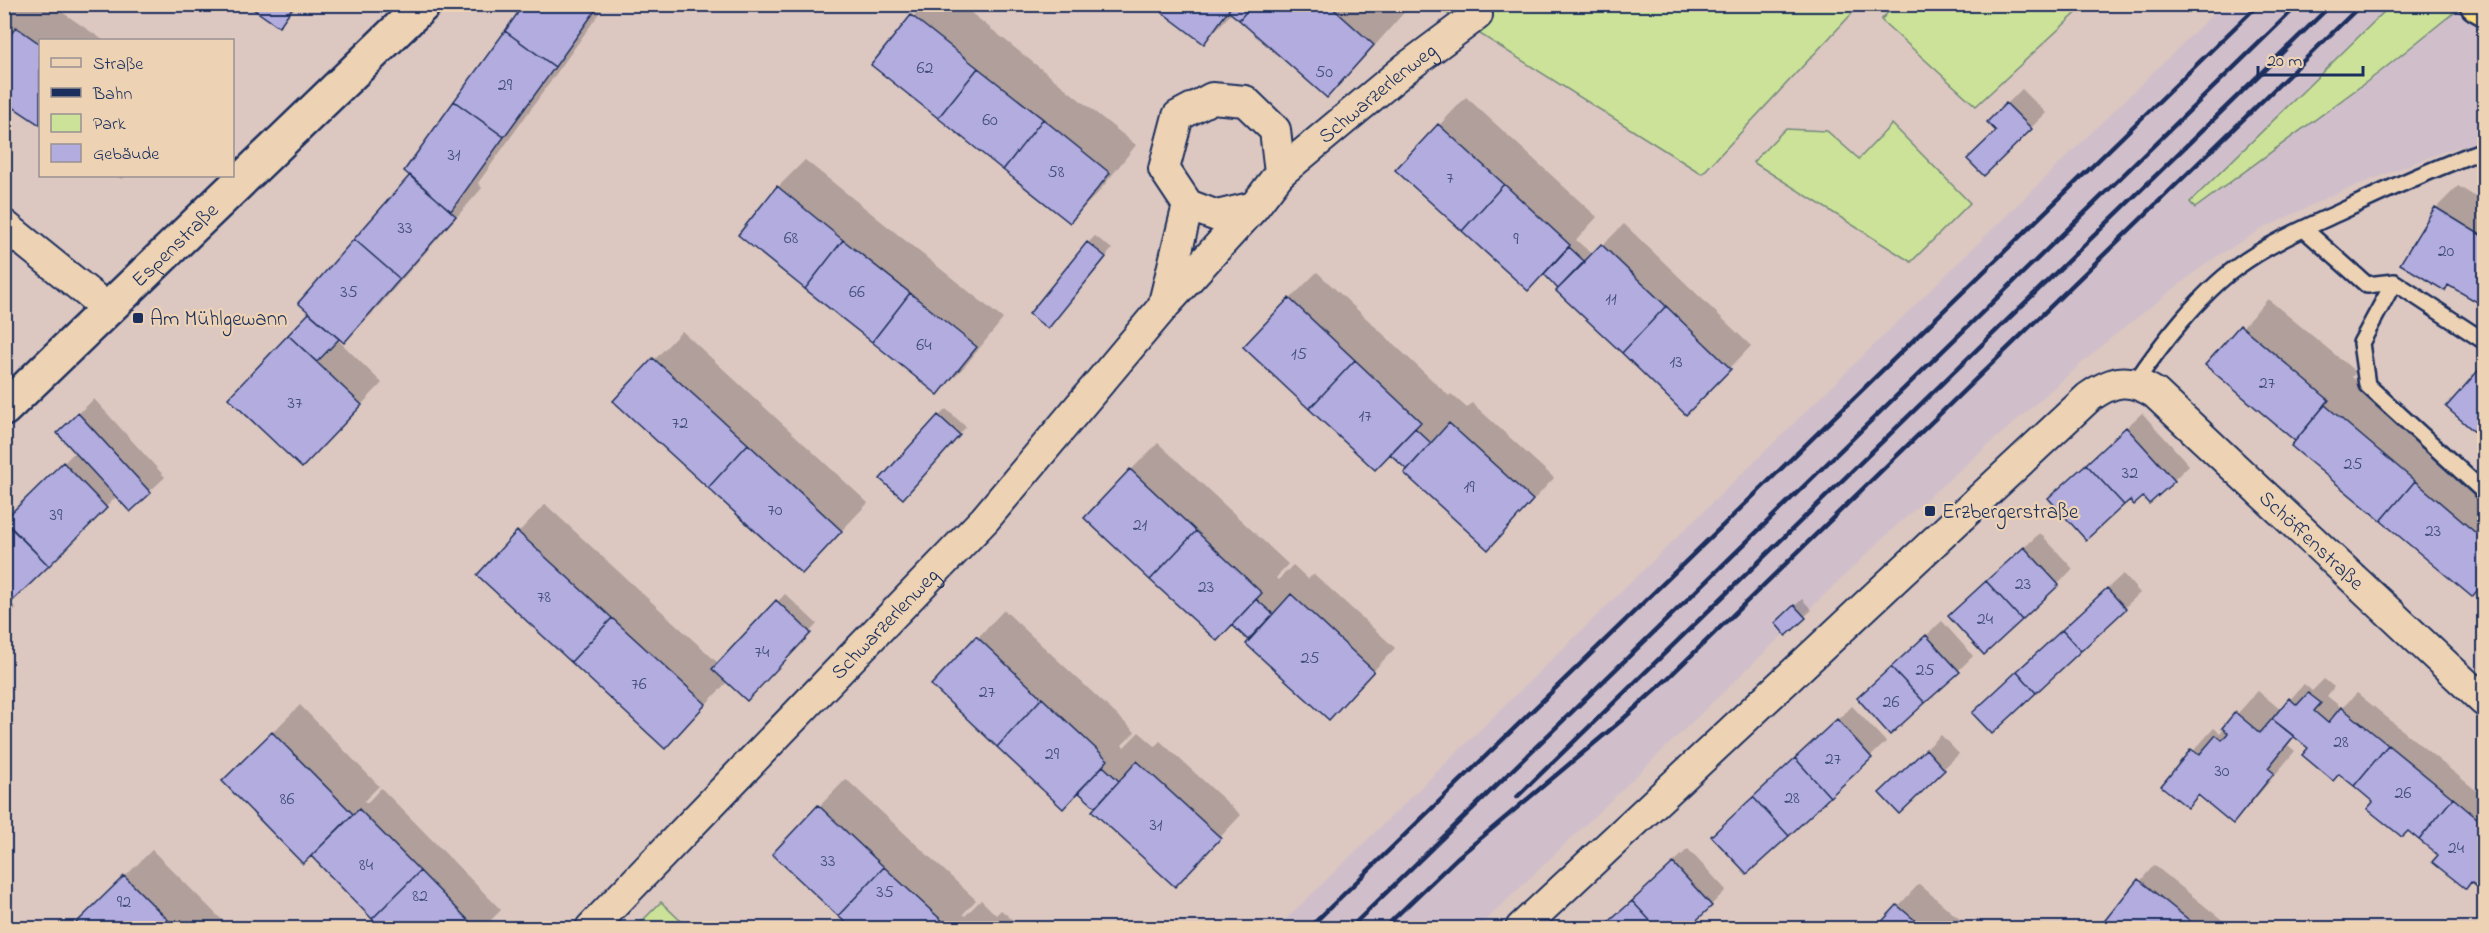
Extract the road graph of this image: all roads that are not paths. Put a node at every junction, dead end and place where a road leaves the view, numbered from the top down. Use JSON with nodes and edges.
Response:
{"nodes":[{"id":1,"x":424,"y":4,"type":"edge"},
{"id":2,"x":2477,"y":4,"type":"edge"},
{"id":3,"x":2484,"y":8,"type":"edge"},
{"id":4,"x":1477,"y":15,"type":"dead end"},
{"id":5,"x":2484,"y":150,"type":"edge"},
{"id":6,"x":1280,"y":173,"type":"junction"},
{"id":7,"x":1188,"y":205,"type":"junction"},
{"id":8,"x":1254,"y":207,"type":"junction"},
{"id":9,"x":4,"y":225,"type":"edge"},
{"id":10,"x":2304,"y":229,"type":"junction"},
{"id":11,"x":2394,"y":282,"type":"junction"},
{"id":12,"x":1163,"y":307,"type":"junction"},
{"id":13,"x":108,"y":309,"type":"junction"},
{"id":14,"x":2484,"y":341,"type":"edge"},
{"id":15,"x":2135,"y":383,"type":"junction"},
{"id":16,"x":4,"y":409,"type":"edge"},
{"id":17,"x":2484,"y":492,"type":"edge"},
{"id":18,"x":2484,"y":701,"type":"edge"},
{"id":19,"x":591,"y":928,"type":"edge"},
{"id":20,"x":1521,"y":928,"type":"edge"}],
"edges":[{"from":1,"to":13,"type":"street","name":"Espenstraße"},
{"from":2,"to":3,"type":"highway"},
{"from":4,"to":6,"type":"street","name":"Schwarzerlenweg"},
{"from":5,"to":10,"type":"lane"},
{"from":6,"to":7,"type":"street"},
{"from":6,"to":8,"type":"street","name":"Schwarzerlenweg"},
{"from":7,"to":8,"type":"street"},
{"from":7,"to":12,"type":"street","name":"Schwarzerlenweg"},
{"from":8,"to":12,"type":"street","name":"Schwarzerlenweg"},
{"from":9,"to":13,"type":"street"},
{"from":10,"to":11,"type":"lane"},
{"from":10,"to":15,"type":"lane"},
{"from":11,"to":14,"type":"lane"},
{"from":11,"to":17,"type":"lane"},
{"from":12,"to":19,"type":"street","name":"Schwarzerlenweg"},
{"from":13,"to":16,"type":"street","name":"Espenstraße"},
{"from":15,"to":18,"type":"street","name":"Schöffenstraße"},
{"from":15,"to":20,"type":"street"}]}
